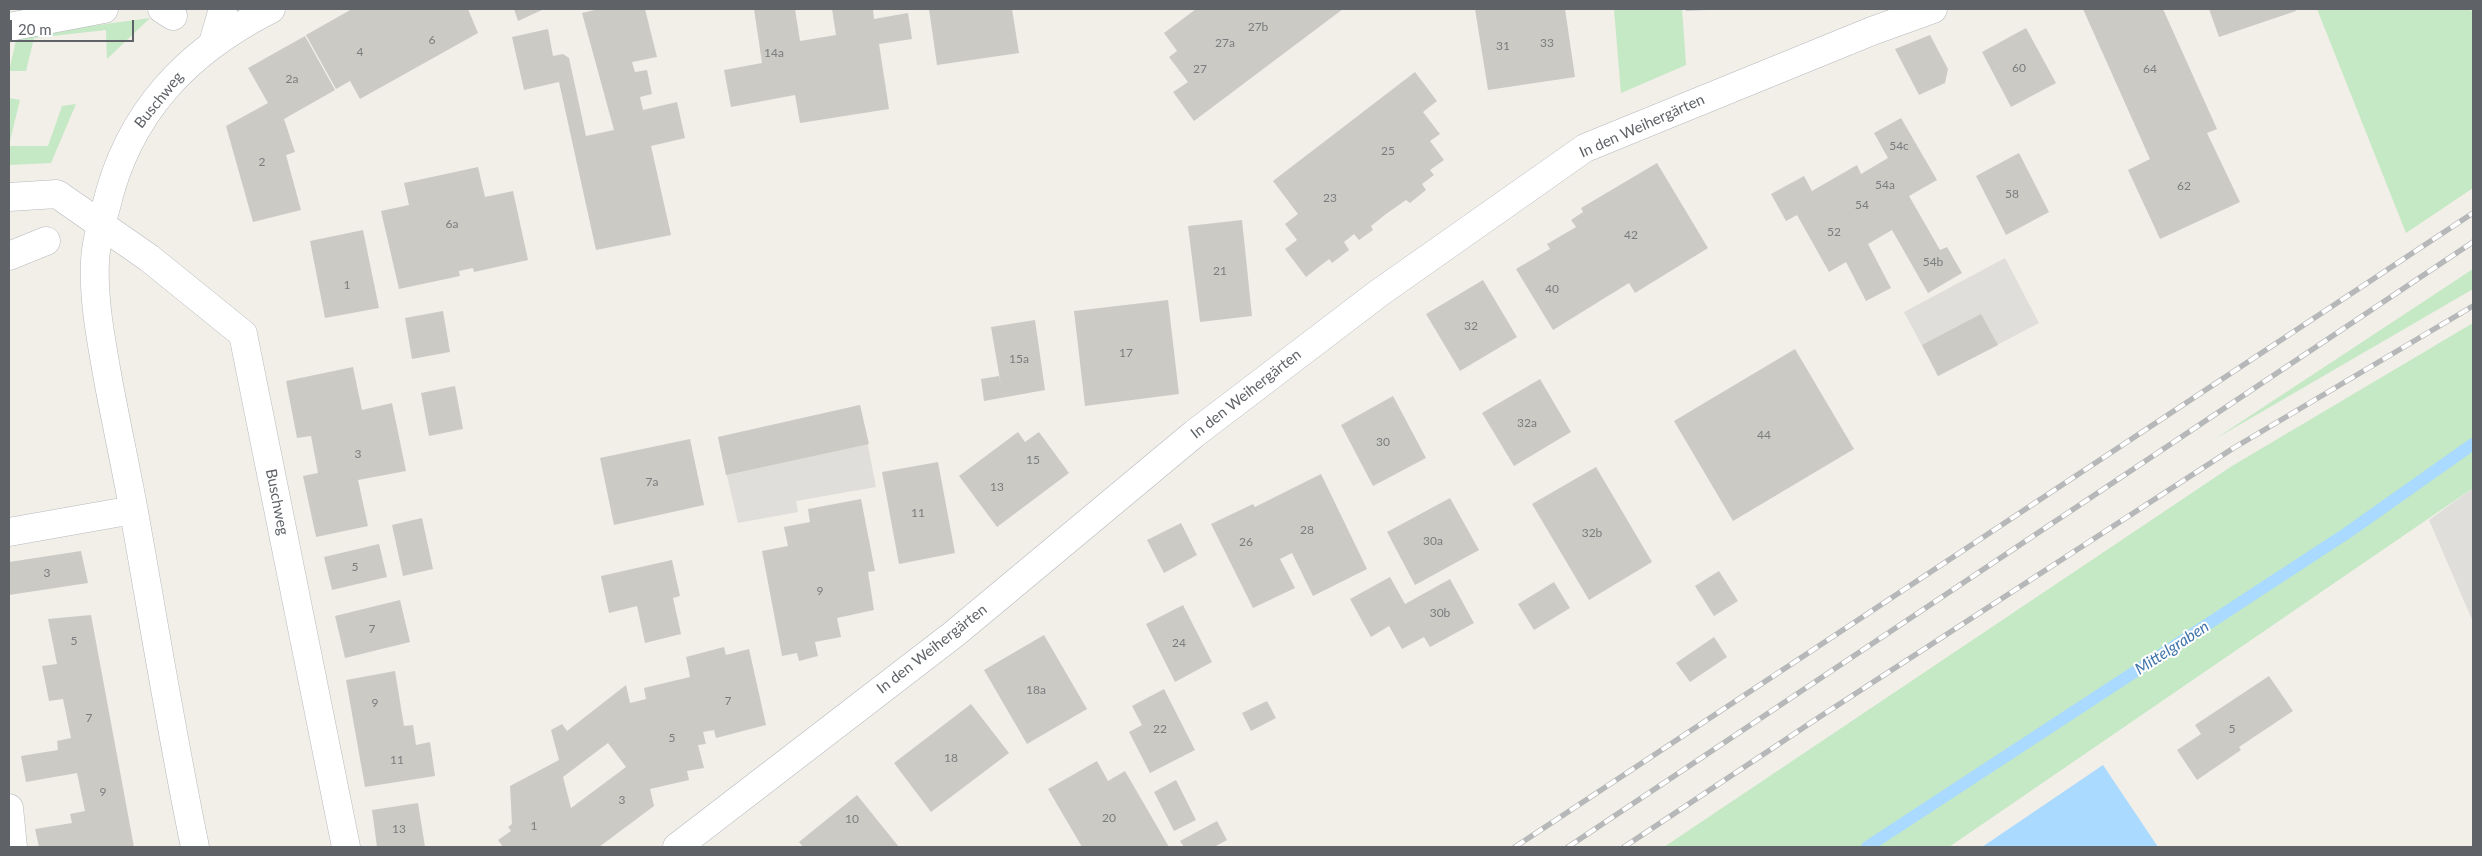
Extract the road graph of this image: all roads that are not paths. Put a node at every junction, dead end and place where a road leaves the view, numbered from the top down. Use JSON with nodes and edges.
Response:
{"nodes":[{"id":1,"x":104,"y":9,"type":"edge"},
{"id":2,"x":223,"y":9,"type":"edge"},
{"id":3,"x":271,"y":9,"type":"edge"},
{"id":4,"x":1933,"y":9,"type":"edge"},
{"id":5,"x":1877,"y":20,"type":"edge"},
{"id":6,"x":9,"y":27,"type":"edge"},
{"id":7,"x":213,"y":44,"type":"junction"},
{"id":8,"x":9,"y":198,"type":"edge"},
{"id":9,"x":102,"y":224,"type":"junction"},
{"id":10,"x":46,"y":241,"type":"dead end"},
{"id":11,"x":9,"y":256,"type":"edge"},
{"id":12,"x":133,"y":510,"type":"junction"},
{"id":13,"x":9,"y":532,"type":"edge"},
{"id":14,"x":9,"y":808,"type":"edge"},
{"id":15,"x":12,"y":847,"type":"edge"},
{"id":16,"x":195,"y":847,"type":"edge"},
{"id":17,"x":346,"y":847,"type":"edge"},
{"id":18,"x":676,"y":847,"type":"edge"}],
"edges":[{"from":1,"to":6,"type":"street"},
{"from":2,"to":7,"type":"street"},
{"from":3,"to":7,"type":"street","name":"Buschweg"},
{"from":4,"to":5,"type":"street","name":"In den Weihergärten"},
{"from":5,"to":18,"type":"street","name":"In den Weihergärten"},
{"from":7,"to":9,"type":"street","name":"Buschweg"},
{"from":8,"to":9,"type":"street"},
{"from":9,"to":12,"type":"street","name":"Buschweg"},
{"from":9,"to":17,"type":"street","name":"Buschweg"},
{"from":10,"to":11,"type":"street"},
{"from":12,"to":13,"type":"street"},
{"from":12,"to":16,"type":"street","name":"Buschweg"},
{"from":14,"to":15,"type":"street"}]}
